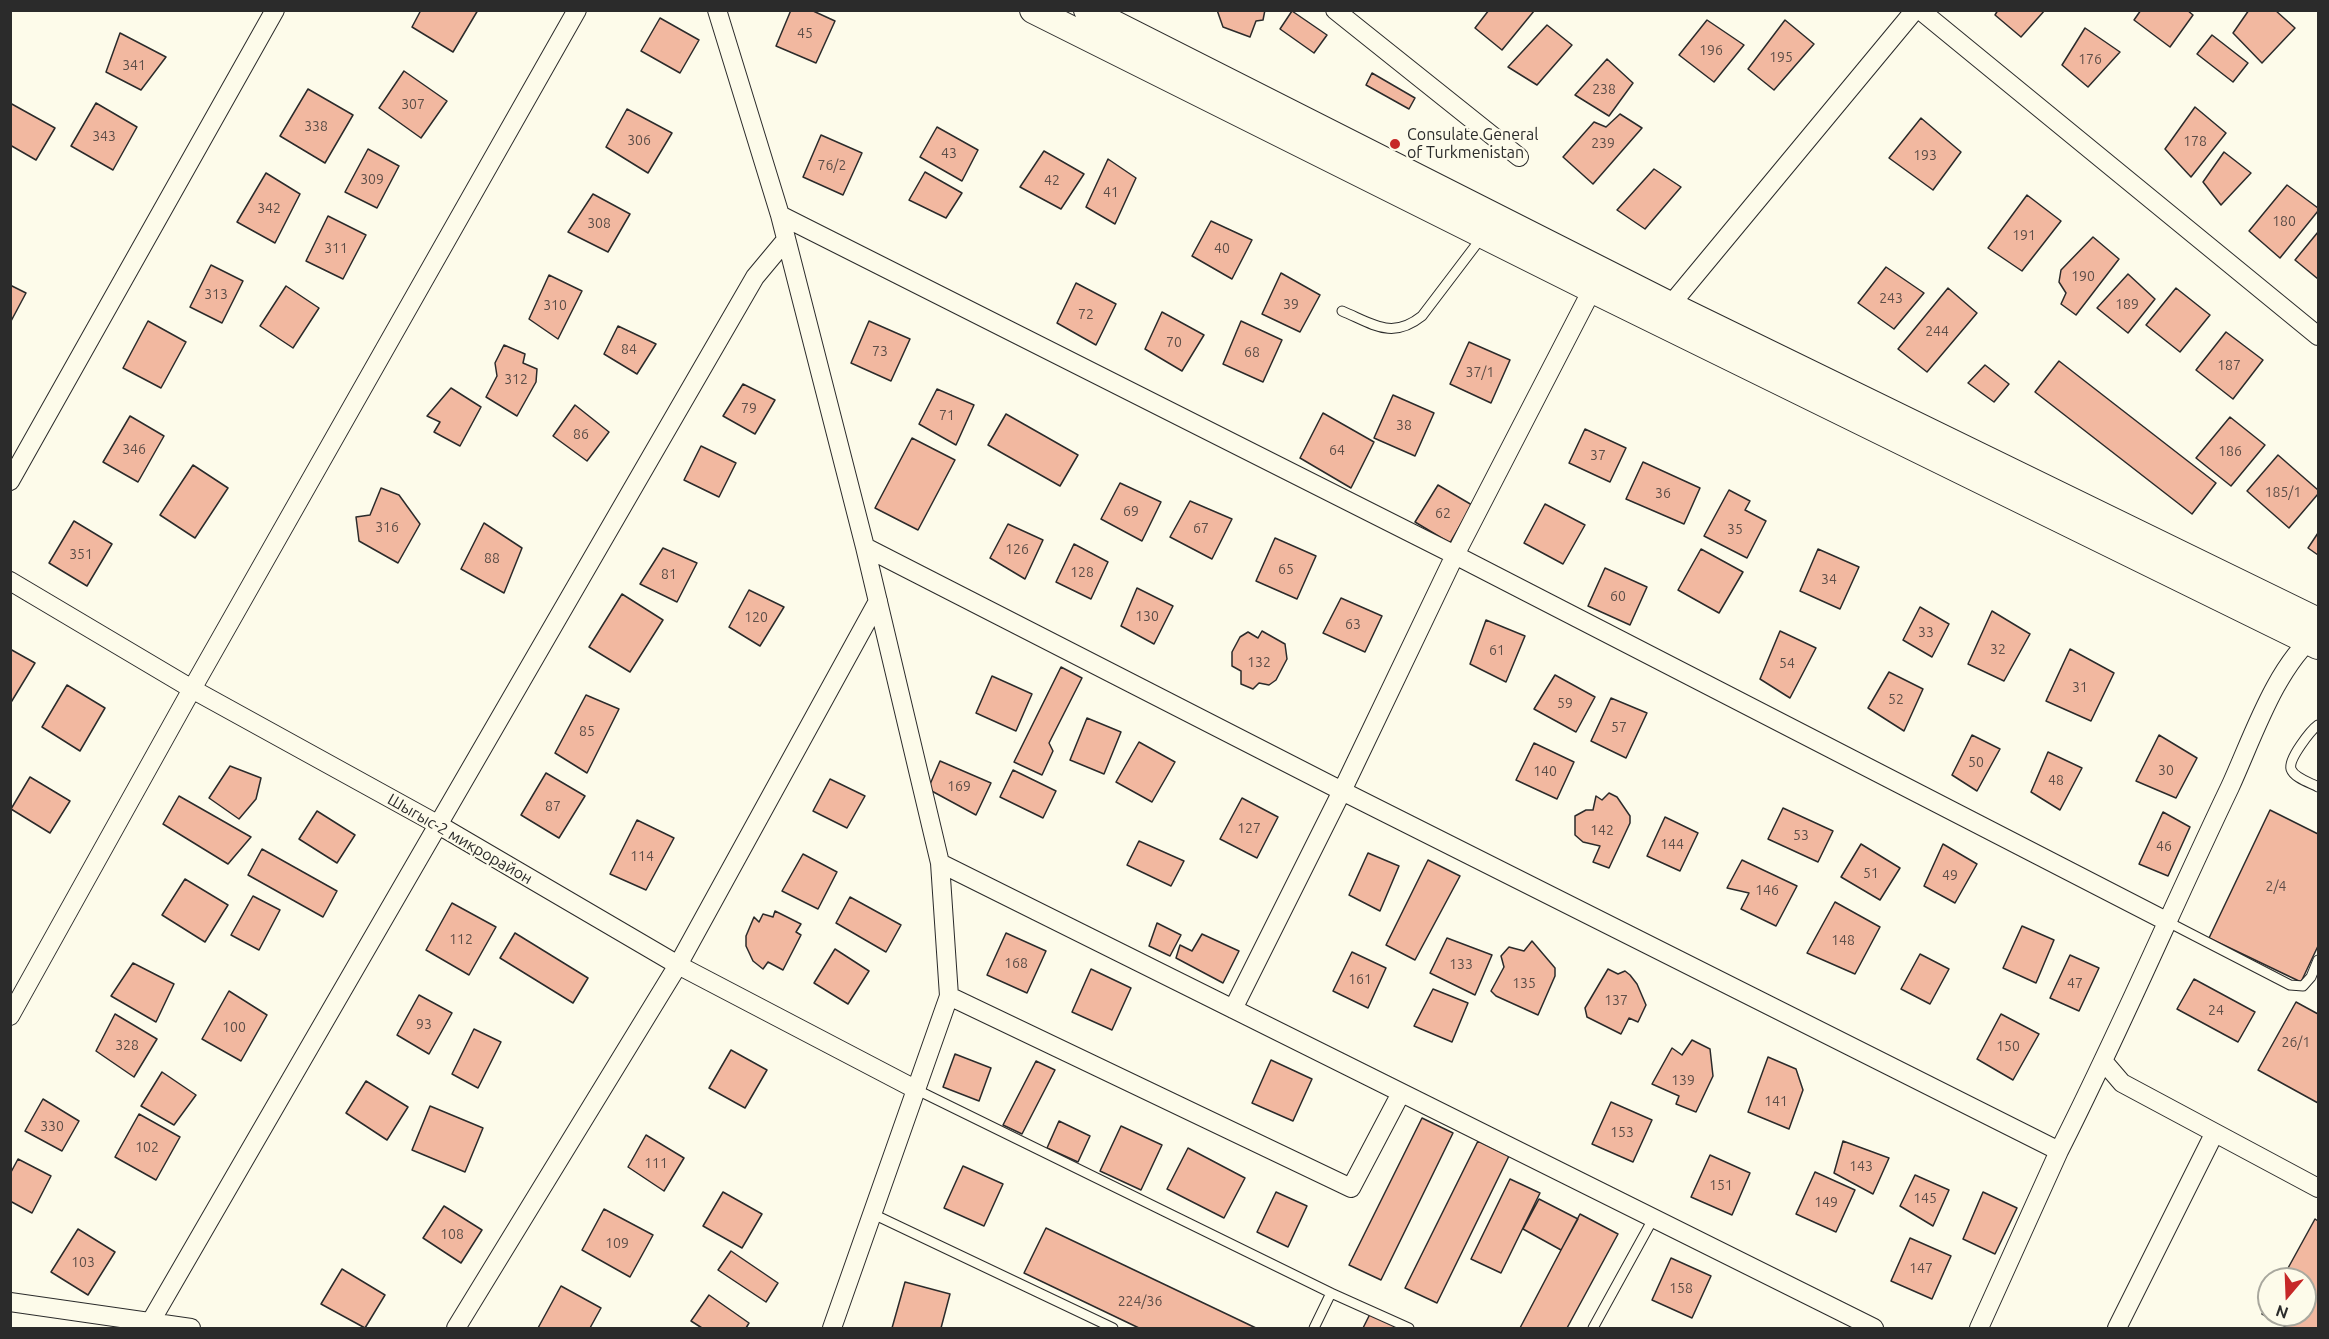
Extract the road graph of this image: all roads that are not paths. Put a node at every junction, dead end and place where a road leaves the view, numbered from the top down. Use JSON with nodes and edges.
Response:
{"nodes":[{"id":1,"x":275,"y":10,"type":"edge"},
{"id":2,"x":577,"y":10,"type":"edge"},
{"id":3,"x":717,"y":10,"type":"edge"},
{"id":4,"x":1033,"y":10,"type":"edge"},
{"id":5,"x":1088,"y":10,"type":"edge"},
{"id":6,"x":1335,"y":10,"type":"edge"},
{"id":7,"x":1917,"y":10,"type":"edge"},
{"id":8,"x":1519,"y":157,"type":"dead end"},
{"id":9,"x":780,"y":215,"type":"junction"},
{"id":10,"x":1484,"y":235,"type":"junction"},
{"id":11,"x":785,"y":242,"type":"junction"},
{"id":12,"x":1597,"y":279,"type":"junction"},
{"id":13,"x":1342,"y":311,"type":"dead end"},
{"id":14,"x":1664,"y":313,"type":"junction"},
{"id":15,"x":2319,"y":336,"type":"edge"},
{"id":16,"x":10,"y":481,"type":"edge"},
{"id":17,"x":865,"y":547,"type":"junction"},
{"id":18,"x":1455,"y":555,"type":"junction"},
{"id":19,"x":10,"y":581,"type":"edge"},
{"id":20,"x":878,"y":601,"type":"junction"},
{"id":21,"x":2316,"y":635,"type":"edge"},
{"id":22,"x":192,"y":689,"type":"junction"},
{"id":23,"x":2319,"y":725,"type":"edge"},
{"id":24,"x":2319,"y":787,"type":"edge"},
{"id":25,"x":1342,"y":791,"type":"junction"},
{"id":26,"x":437,"y":824,"type":"junction"},
{"id":27,"x":940,"y":863,"type":"junction"},
{"id":28,"x":2166,"y":921,"type":"junction"},
{"id":29,"x":2319,"y":960,"type":"edge"},
{"id":30,"x":678,"y":965,"type":"junction"},
{"id":31,"x":949,"y":996,"type":"junction"},
{"id":32,"x":1233,"y":1008,"type":"junction"},
{"id":33,"x":10,"y":1016,"type":"edge"},
{"id":34,"x":2104,"y":1062,"type":"junction"},
{"id":35,"x":915,"y":1089,"type":"junction"},
{"id":36,"x":1401,"y":1093,"type":"junction"},
{"id":37,"x":2214,"y":1134,"type":"junction"},
{"id":38,"x":2060,"y":1151,"type":"junction"},
{"id":39,"x":2319,"y":1188,"type":"edge"},
{"id":40,"x":873,"y":1214,"type":"junction"},
{"id":41,"x":1653,"y":1219,"type":"junction"},
{"id":42,"x":1331,"y":1293,"type":"junction"},
{"id":43,"x":10,"y":1302,"type":"edge"},
{"id":44,"x":148,"y":1325,"type":"edge"},
{"id":45,"x":191,"y":1329,"type":"edge"},
{"id":46,"x":456,"y":1329,"type":"edge"},
{"id":47,"x":832,"y":1329,"type":"edge"},
{"id":48,"x":1113,"y":1329,"type":"edge"},
{"id":49,"x":1314,"y":1329,"type":"edge"},
{"id":50,"x":1408,"y":1329,"type":"edge"},
{"id":51,"x":1593,"y":1329,"type":"edge"},
{"id":52,"x":1874,"y":1329,"type":"edge"},
{"id":53,"x":1979,"y":1329,"type":"edge"},
{"id":54,"x":2117,"y":1329,"type":"edge"}],
"edges":[{"from":1,"to":16,"type":"street"},
{"from":2,"to":22,"type":"street"},
{"from":3,"to":9,"type":"street"},
{"from":4,"to":10,"type":"street"},
{"from":5,"to":12,"type":"street"},
{"from":6,"to":8,"type":"street"},
{"from":7,"to":14,"type":"street"},
{"from":7,"to":15,"type":"street"},
{"from":9,"to":11,"type":"street"},
{"from":9,"to":18,"type":"street"},
{"from":10,"to":12,"type":"street"},
{"from":10,"to":13,"type":"lane"},
{"from":11,"to":17,"type":"street"},
{"from":11,"to":26,"type":"street"},
{"from":12,"to":14,"type":"street"},
{"from":12,"to":18,"type":"street"},
{"from":14,"to":21,"type":"street"},
{"from":17,"to":20,"type":"street"},
{"from":17,"to":25,"type":"street"},
{"from":18,"to":25,"type":"street"},
{"from":18,"to":28,"type":"street"},
{"from":19,"to":22,"type":"street","name":"Шыгыс-2 микрорайон"},
{"from":20,"to":27,"type":"street"},
{"from":20,"to":30,"type":"street"},
{"from":21,"to":28,"type":"street"},
{"from":22,"to":26,"type":"street","name":"Шыгыс-2 микрорайон"},
{"from":22,"to":33,"type":"street"},
{"from":23,"to":24,"type":"lane"},
{"from":25,"to":32,"type":"street"},
{"from":25,"to":38,"type":"street"},
{"from":26,"to":30,"type":"street","name":"Шыгыс-2 микрорайон"},
{"from":26,"to":44,"type":"street"},
{"from":27,"to":31,"type":"street"},
{"from":27,"to":32,"type":"street"},
{"from":28,"to":29,"type":"lane"},
{"from":28,"to":34,"type":"street"},
{"from":30,"to":35,"type":"street","name":"Шыгыс-2 микрорайон"},
{"from":30,"to":46,"type":"street"},
{"from":31,"to":35,"type":"street"},
{"from":31,"to":36,"type":"street"},
{"from":32,"to":36,"type":"street"},
{"from":34,"to":37,"type":"street"},
{"from":34,"to":38,"type":"street"},
{"from":35,"to":40,"type":"street"},
{"from":35,"to":42,"type":"lane"},
{"from":36,"to":41,"type":"street"},
{"from":37,"to":39,"type":"street"},
{"from":37,"to":54,"type":"street"},
{"from":38,"to":53,"type":"street"},
{"from":40,"to":47,"type":"street"},
{"from":40,"to":48,"type":"lane"},
{"from":41,"to":51,"type":"lane"},
{"from":41,"to":52,"type":"street"},
{"from":42,"to":49,"type":"lane"},
{"from":42,"to":50,"type":"lane"},
{"from":43,"to":44,"type":"street"},
{"from":44,"to":45,"type":"street"}]}
